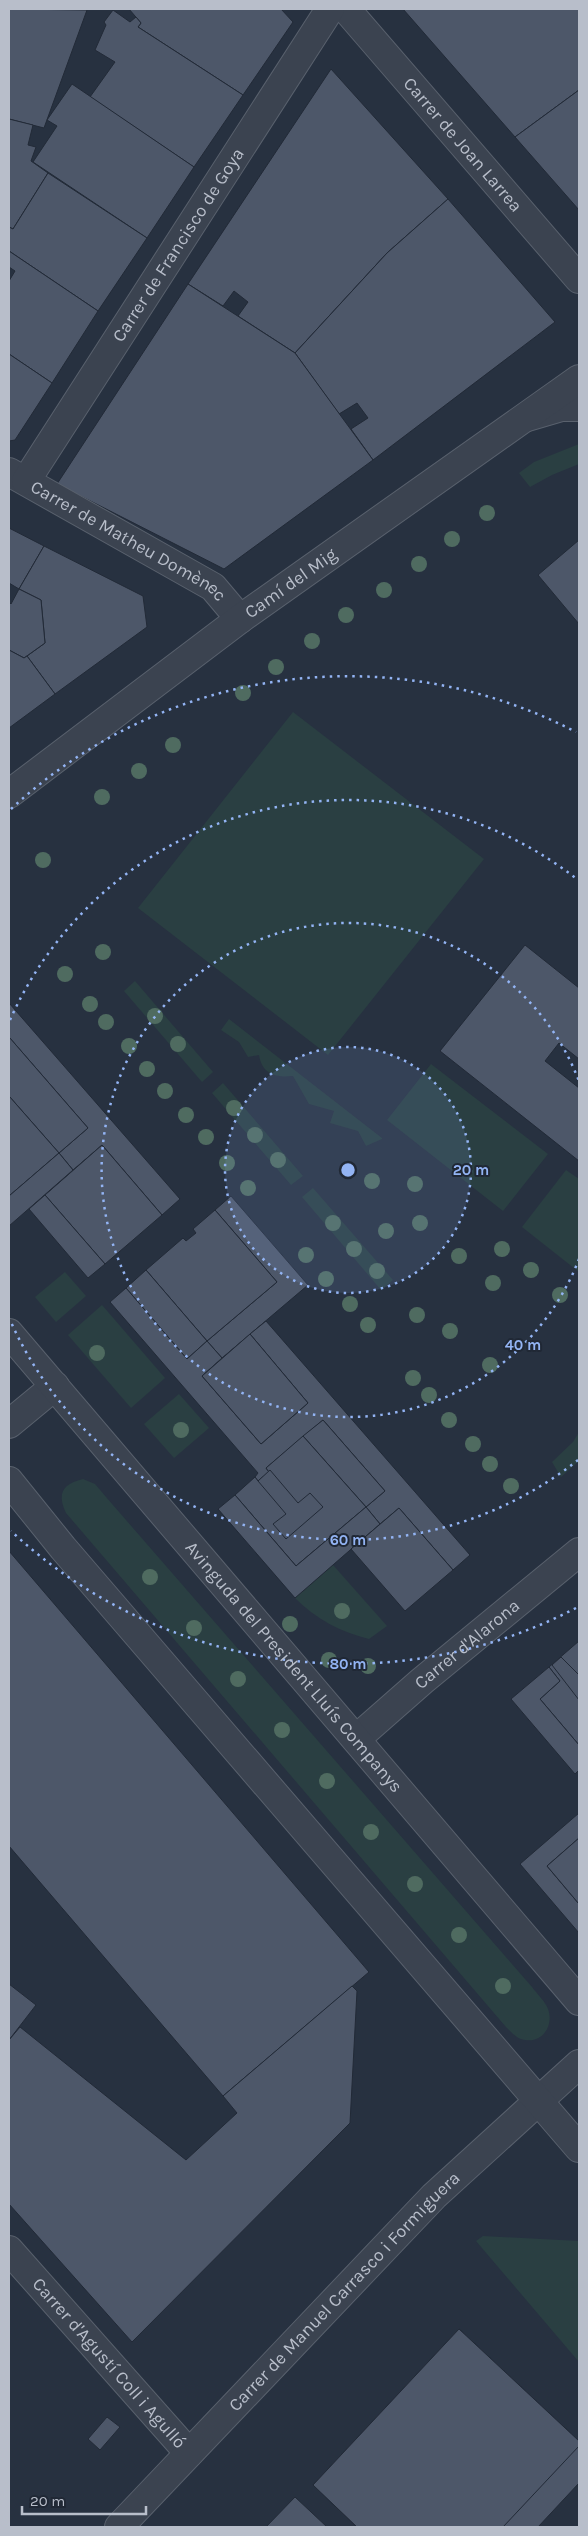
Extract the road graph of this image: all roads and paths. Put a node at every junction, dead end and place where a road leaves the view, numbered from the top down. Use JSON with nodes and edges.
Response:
{"nodes":[{"id":1,"x":330,"y":9,"type":"edge"},
{"id":2,"x":346,"y":9,"type":"edge"},
{"id":3,"x":579,"y":279,"type":"edge"},
{"id":4,"x":579,"y":379,"type":"edge"},
{"id":5,"x":579,"y":407,"type":"edge"},
{"id":6,"x":527,"y":417,"type":"junction"},
{"id":7,"x":17,"y":476,"type":"edge"},
{"id":8,"x":240,"y":619,"type":"junction"},
{"id":9,"x":9,"y":794,"type":"edge"},
{"id":10,"x":9,"y":1333,"type":"edge"},
{"id":11,"x":56,"y":1386,"type":"junction"},
{"id":12,"x":9,"y":1424,"type":"edge"},
{"id":13,"x":9,"y":1481,"type":"edge"},
{"id":14,"x":579,"y":1552,"type":"edge"},
{"id":15,"x":356,"y":1739,"type":"junction"},
{"id":16,"x":579,"y":2002,"type":"edge"},
{"id":17,"x":579,"y":2064,"type":"edge"},
{"id":18,"x":538,"y":2102,"type":"junction"},
{"id":19,"x":579,"y":2148,"type":"edge"},
{"id":20,"x":9,"y":2250,"type":"edge"},
{"id":21,"x":188,"y":2454,"type":"junction"},
{"id":22,"x":119,"y":2527,"type":"edge"}],
"edges":[{"from":1,"to":7,"type":"street","name":"Carrer de Francisco de Goya"},
{"from":2,"to":3,"type":"street","name":"Carrer de Joan Larrea"},
{"from":4,"to":6,"type":"street","name":"Camí del Mig"},
{"from":5,"to":6,"type":"street"},
{"from":6,"to":8,"type":"street","name":"Camí del Mig"},
{"from":7,"to":8,"type":"street","name":"Carrer de Matheu Domènec"},
{"from":8,"to":9,"type":"street","name":"Camí del Mig"},
{"from":10,"to":11,"type":"street","name":"Avinguda del President Lluís Companys"},
{"from":11,"to":12,"type":"street"},
{"from":11,"to":15,"type":"street","name":"Avinguda del President Lluís Companys"},
{"from":13,"to":18,"type":"street"},
{"from":14,"to":15,"type":"street","name":"Carrer d'Alarona"},
{"from":15,"to":16,"type":"street","name":"Avinguda del President Lluís Companys"},
{"from":17,"to":18,"type":"street","name":"Carrer de Manuel Carrasco i Formiguera"},
{"from":18,"to":19,"type":"street"},
{"from":18,"to":21,"type":"street","name":"Carrer de Manuel Carrasco i Formiguera"},
{"from":20,"to":21,"type":"street","name":"Carrer d'Agustí Coll i Agulló"},
{"from":21,"to":22,"type":"street","name":"Carrer de Manuel Carrasco i Formiguera"}]}
